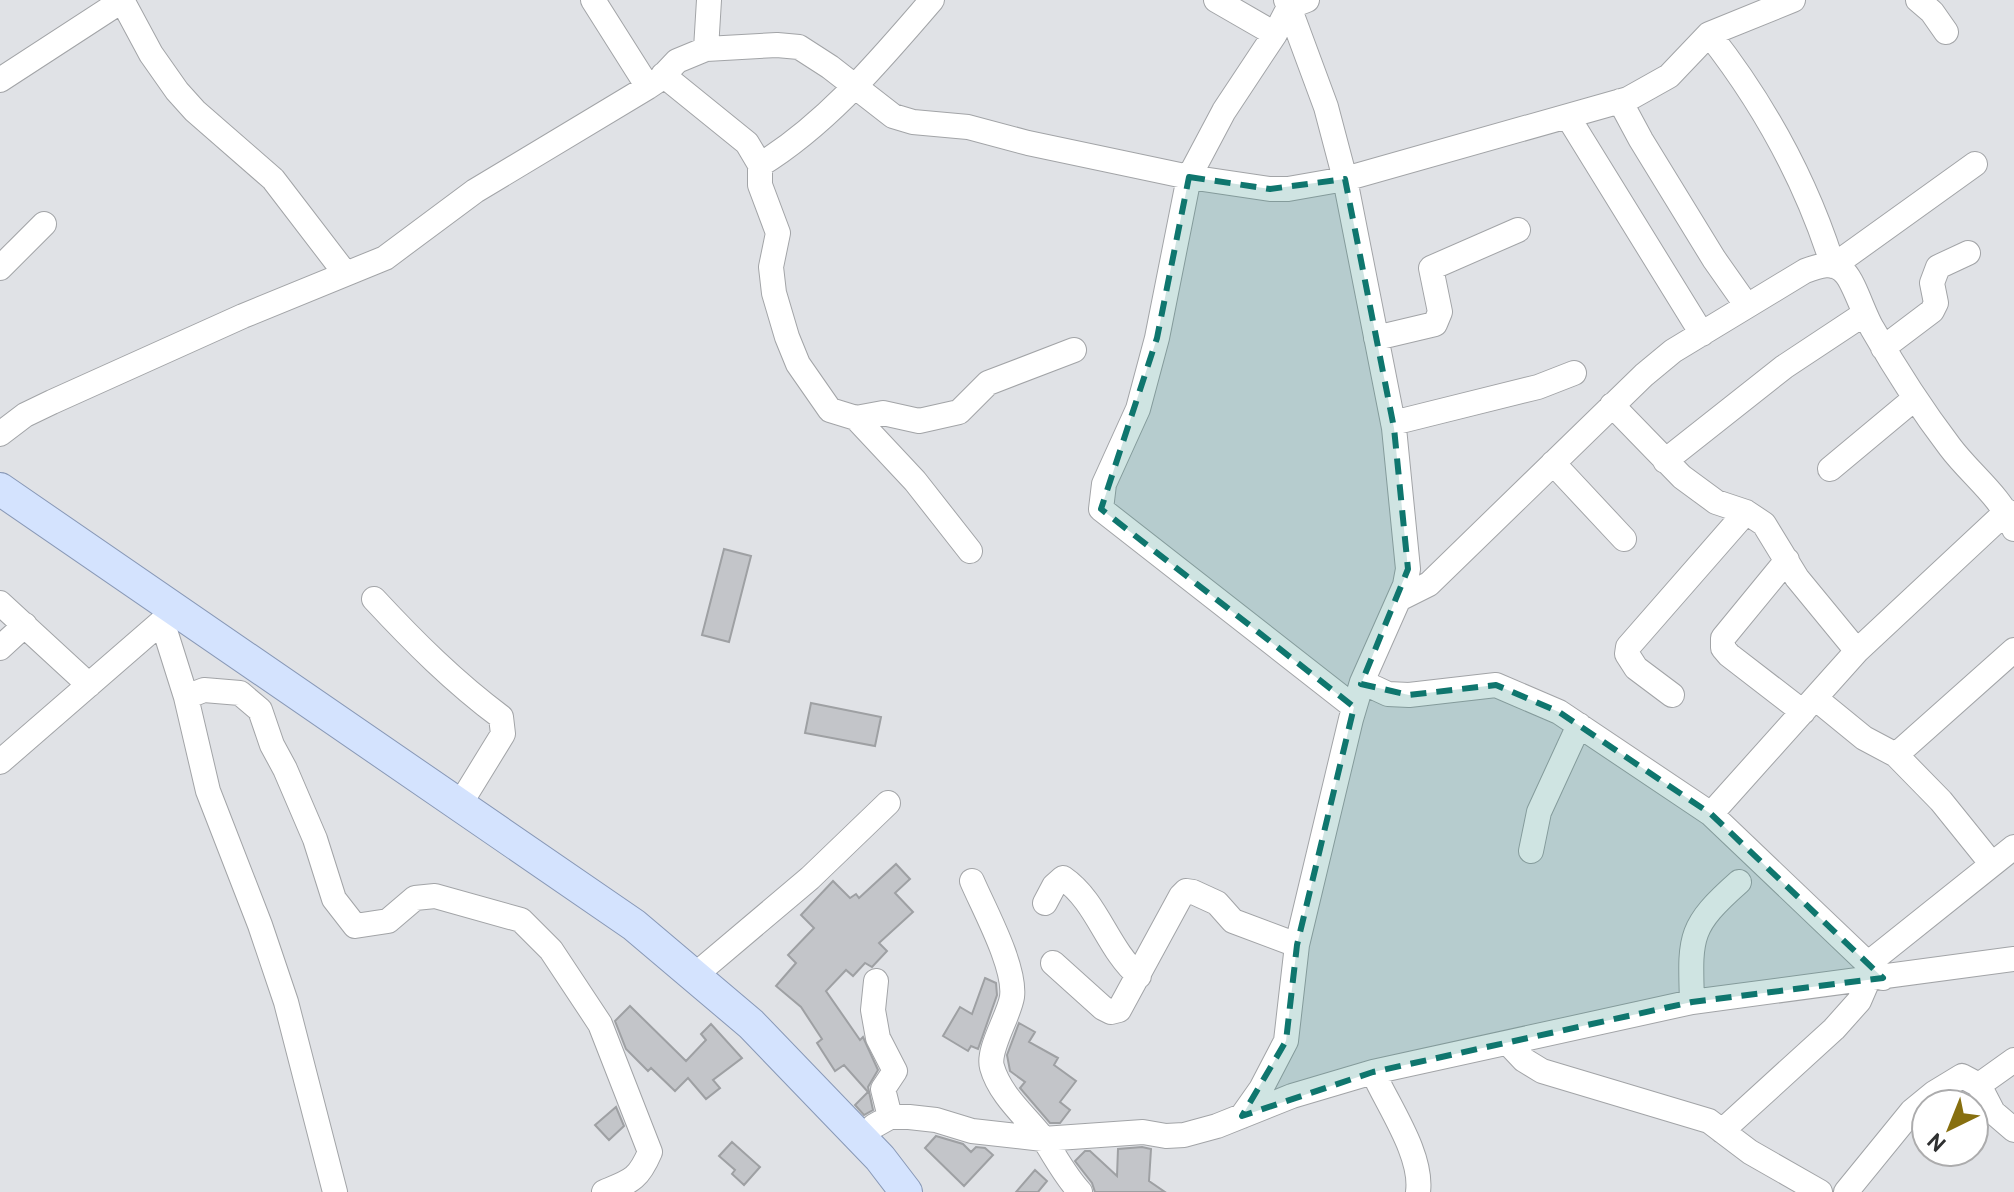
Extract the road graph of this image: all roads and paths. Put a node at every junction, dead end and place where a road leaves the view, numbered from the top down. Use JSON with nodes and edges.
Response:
{"nodes":[{"id":1,"x":123,"y":0,"type":"edge"},
{"id":2,"x":593,"y":0,"type":"edge"},
{"id":3,"x":709,"y":0,"type":"edge"},
{"id":4,"x":932,"y":0,"type":"edge"},
{"id":5,"x":1216,"y":0,"type":"edge"},
{"id":6,"x":1793,"y":0,"type":"edge"},
{"id":7,"x":1918,"y":0,"type":"edge"},
{"id":8,"x":1294,"y":2,"type":"edge"},
{"id":9,"x":1739,"y":9,"type":"edge"},
{"id":10,"x":1946,"y":32,"type":"dead end"},
{"id":11,"x":1275,"y":34,"type":"junction"},
{"id":12,"x":1709,"y":34,"type":"junction"},
{"id":13,"x":706,"y":49,"type":"junction"},
{"id":14,"x":0,"y":80,"type":"edge"},
{"id":15,"x":655,"y":81,"type":"junction"},
{"id":16,"x":855,"y":87,"type":"junction"},
{"id":17,"x":1620,"y":101,"type":"junction"},
{"id":18,"x":1568,"y":117,"type":"junction"},
{"id":19,"x":1975,"y":164,"type":"dead end"},
{"id":20,"x":760,"y":165,"type":"junction"},
{"id":21,"x":1189,"y":177,"type":"junction"},
{"id":22,"x":1345,"y":179,"type":"junction"},
{"id":23,"x":44,"y":224,"type":"dead end"},
{"id":24,"x":1518,"y":230,"type":"dead end"},
{"id":25,"x":1968,"y":253,"type":"dead end"},
{"id":26,"x":1833,"y":266,"type":"junction"},
{"id":27,"x":0,"y":268,"type":"edge"},
{"id":28,"x":345,"y":273,"type":"junction"},
{"id":29,"x":1747,"y":306,"type":"junction"},
{"id":30,"x":1864,"y":314,"type":"junction"},
{"id":31,"x":1702,"y":334,"type":"junction"},
{"id":32,"x":1376,"y":338,"type":"junction"},
{"id":33,"x":1883,"y":348,"type":"junction"},
{"id":34,"x":1074,"y":350,"type":"dead end"},
{"id":35,"x":1574,"y":373,"type":"dead end"},
{"id":36,"x":1914,"y":399,"type":"junction"},
{"id":37,"x":1612,"y":405,"type":"junction"},
{"id":38,"x":856,"y":418,"type":"junction"},
{"id":39,"x":1393,"y":423,"type":"junction"},
{"id":40,"x":0,"y":434,"type":"edge"},
{"id":41,"x":1665,"y":461,"type":"junction"},
{"id":42,"x":1553,"y":463,"type":"junction"},
{"id":43,"x":1830,"y":469,"type":"dead end"},
{"id":44,"x":0,"y":489,"type":"edge"},
{"id":45,"x":1746,"y":512,"type":"junction"},
{"id":46,"x":2011,"y":520,"type":"edge"},
{"id":47,"x":1624,"y":539,"type":"dead end"},
{"id":48,"x":970,"y":551,"type":"dead end"},
{"id":49,"x":1787,"y":560,"type":"junction"},
{"id":50,"x":374,"y":599,"type":"dead end"},
{"id":51,"x":1399,"y":599,"type":"junction"},
{"id":52,"x":0,"y":603,"type":"edge"},
{"id":53,"x":169,"y":616,"type":"junction"},
{"id":54,"x":25,"y":625,"type":"junction"},
{"id":55,"x":0,"y":648,"type":"edge"},
{"id":56,"x":2014,"y":650,"type":"edge"},
{"id":57,"x":1857,"y":651,"type":"junction"},
{"id":58,"x":1362,"y":682,"type":"junction"},
{"id":59,"x":89,"y":685,"type":"junction"},
{"id":60,"x":1672,"y":695,"type":"dead end"},
{"id":61,"x":186,"y":697,"type":"junction"},
{"id":62,"x":1809,"y":705,"type":"junction"},
{"id":63,"x":1354,"y":707,"type":"junction"},
{"id":64,"x":1579,"y":725,"type":"junction"},
{"id":65,"x":1896,"y":755,"type":"junction"},
{"id":66,"x":0,"y":762,"type":"edge"},
{"id":67,"x":888,"y":803,"type":"dead end"},
{"id":68,"x":460,"y":804,"type":"junction"},
{"id":69,"x":1711,"y":814,"type":"junction"},
{"id":70,"x":2014,"y":847,"type":"edge"},
{"id":71,"x":1531,"y":851,"type":"dead end"},
{"id":72,"x":1991,"y":863,"type":"junction"},
{"id":73,"x":972,"y":881,"type":"dead end"},
{"id":74,"x":1739,"y":882,"type":"dead end"},
{"id":75,"x":1045,"y":903,"type":"dead end"},
{"id":76,"x":1297,"y":945,"type":"junction"},
{"id":77,"x":2014,"y":959,"type":"edge"},
{"id":78,"x":1053,"y":963,"type":"dead end"},
{"id":79,"x":1874,"y":973,"type":"junction"},
{"id":80,"x":694,"y":976,"type":"junction"},
{"id":81,"x":1139,"y":976,"type":"junction"},
{"id":82,"x":876,"y":981,"type":"dead end"},
{"id":83,"x":1692,"y":1002,"type":"junction"},
{"id":84,"x":1508,"y":1043,"type":"junction"},
{"id":85,"x":2014,"y":1060,"type":"edge"},
{"id":86,"x":1373,"y":1072,"type":"junction"},
{"id":87,"x":1979,"y":1085,"type":"junction"},
{"id":88,"x":1242,"y":1116,"type":"junction"},
{"id":89,"x":890,"y":1117,"type":"junction"},
{"id":90,"x":2014,"y":1130,"type":"edge"},
{"id":91,"x":1722,"y":1131,"type":"junction"},
{"id":92,"x":862,"y":1138,"type":"junction"},
{"id":93,"x":1043,"y":1139,"type":"junction"},
{"id":94,"x":335,"y":1192,"type":"edge"},
{"id":95,"x":604,"y":1192,"type":"edge"},
{"id":96,"x":906,"y":1192,"type":"edge"},
{"id":97,"x":1080,"y":1192,"type":"edge"},
{"id":98,"x":1418,"y":1192,"type":"edge"},
{"id":99,"x":1820,"y":1192,"type":"edge"},
{"id":100,"x":1846,"y":1192,"type":"edge"}],
"edges":[{"from":1,"to":14,"type":"street"},
{"from":1,"to":28,"type":"street"},
{"from":2,"to":15,"type":"street"},
{"from":3,"to":13,"type":"street"},
{"from":4,"to":16,"type":"street"},
{"from":5,"to":11,"type":"street"},
{"from":6,"to":9,"type":"street"},
{"from":7,"to":10,"type":"street"},
{"from":8,"to":11,"type":"street"},
{"from":8,"to":22,"type":"street"},
{"from":9,"to":12,"type":"street"},
{"from":11,"to":21,"type":"street"},
{"from":12,"to":17,"type":"street"},
{"from":12,"to":26,"type":"street"},
{"from":13,"to":15,"type":"street"},
{"from":13,"to":16,"type":"street"},
{"from":15,"to":20,"type":"street"},
{"from":15,"to":28,"type":"street"},
{"from":16,"to":20,"type":"street"},
{"from":16,"to":21,"type":"street"},
{"from":17,"to":18,"type":"street"},
{"from":17,"to":29,"type":"street"},
{"from":18,"to":22,"type":"street"},
{"from":18,"to":31,"type":"street"},
{"from":19,"to":26,"type":"street"},
{"from":20,"to":38,"type":"street"},
{"from":21,"to":22,"type":"street"},
{"from":21,"to":63,"type":"street"},
{"from":22,"to":32,"type":"street"},
{"from":23,"to":27,"type":"street"},
{"from":24,"to":32,"type":"street"},
{"from":25,"to":33,"type":"street"},
{"from":26,"to":29,"type":"street"},
{"from":26,"to":30,"type":"street"},
{"from":28,"to":40,"type":"street"},
{"from":29,"to":31,"type":"street"},
{"from":30,"to":33,"type":"street"},
{"from":30,"to":41,"type":"street"},
{"from":31,"to":37,"type":"street"},
{"from":32,"to":39,"type":"street"},
{"from":33,"to":36,"type":"street"},
{"from":34,"to":38,"type":"street"},
{"from":35,"to":39,"type":"street"},
{"from":36,"to":43,"type":"street"},
{"from":36,"to":46,"type":"street"},
{"from":37,"to":41,"type":"street"},
{"from":37,"to":42,"type":"street"},
{"from":38,"to":48,"type":"street"},
{"from":39,"to":51,"type":"street"},
{"from":41,"to":45,"type":"street"},
{"from":42,"to":47,"type":"street"},
{"from":42,"to":51,"type":"street"},
{"from":44,"to":53,"type":"main road"},
{"from":45,"to":49,"type":"street"},
{"from":45,"to":60,"type":"street"},
{"from":46,"to":57,"type":"street"},
{"from":49,"to":57,"type":"street"},
{"from":49,"to":62,"type":"street"},
{"from":50,"to":68,"type":"street"},
{"from":51,"to":58,"type":"street"},
{"from":52,"to":54,"type":"street"},
{"from":53,"to":59,"type":"street"},
{"from":53,"to":61,"type":"street"},
{"from":53,"to":68,"type":"main road"},
{"from":54,"to":55,"type":"street"},
{"from":54,"to":59,"type":"street"},
{"from":56,"to":65,"type":"street"},
{"from":57,"to":62,"type":"street"},
{"from":58,"to":63,"type":"street"},
{"from":58,"to":64,"type":"street"},
{"from":59,"to":66,"type":"street"},
{"from":61,"to":94,"type":"street"},
{"from":61,"to":95,"type":"street"},
{"from":62,"to":65,"type":"street"},
{"from":62,"to":69,"type":"street"},
{"from":63,"to":76,"type":"street"},
{"from":64,"to":69,"type":"street"},
{"from":64,"to":71,"type":"street"},
{"from":65,"to":72,"type":"street"},
{"from":67,"to":80,"type":"street"},
{"from":68,"to":80,"type":"main road"},
{"from":69,"to":79,"type":"street"},
{"from":70,"to":72,"type":"street"},
{"from":72,"to":79,"type":"street"},
{"from":73,"to":93,"type":"street"},
{"from":74,"to":83,"type":"street"},
{"from":75,"to":81,"type":"street"},
{"from":76,"to":81,"type":"street"},
{"from":76,"to":88,"type":"street"},
{"from":77,"to":79,"type":"street"},
{"from":78,"to":81,"type":"street"},
{"from":79,"to":83,"type":"street"},
{"from":79,"to":91,"type":"street"},
{"from":80,"to":92,"type":"main road"},
{"from":82,"to":89,"type":"street"},
{"from":83,"to":84,"type":"street"},
{"from":84,"to":86,"type":"street"},
{"from":84,"to":91,"type":"street"},
{"from":85,"to":87,"type":"street"},
{"from":86,"to":88,"type":"street"},
{"from":86,"to":98,"type":"street"},
{"from":87,"to":90,"type":"street"},
{"from":87,"to":100,"type":"street"},
{"from":88,"to":93,"type":"street"},
{"from":89,"to":92,"type":"street"},
{"from":89,"to":93,"type":"street"},
{"from":91,"to":99,"type":"street"},
{"from":92,"to":96,"type":"main road"},
{"from":93,"to":97,"type":"street"}]}
